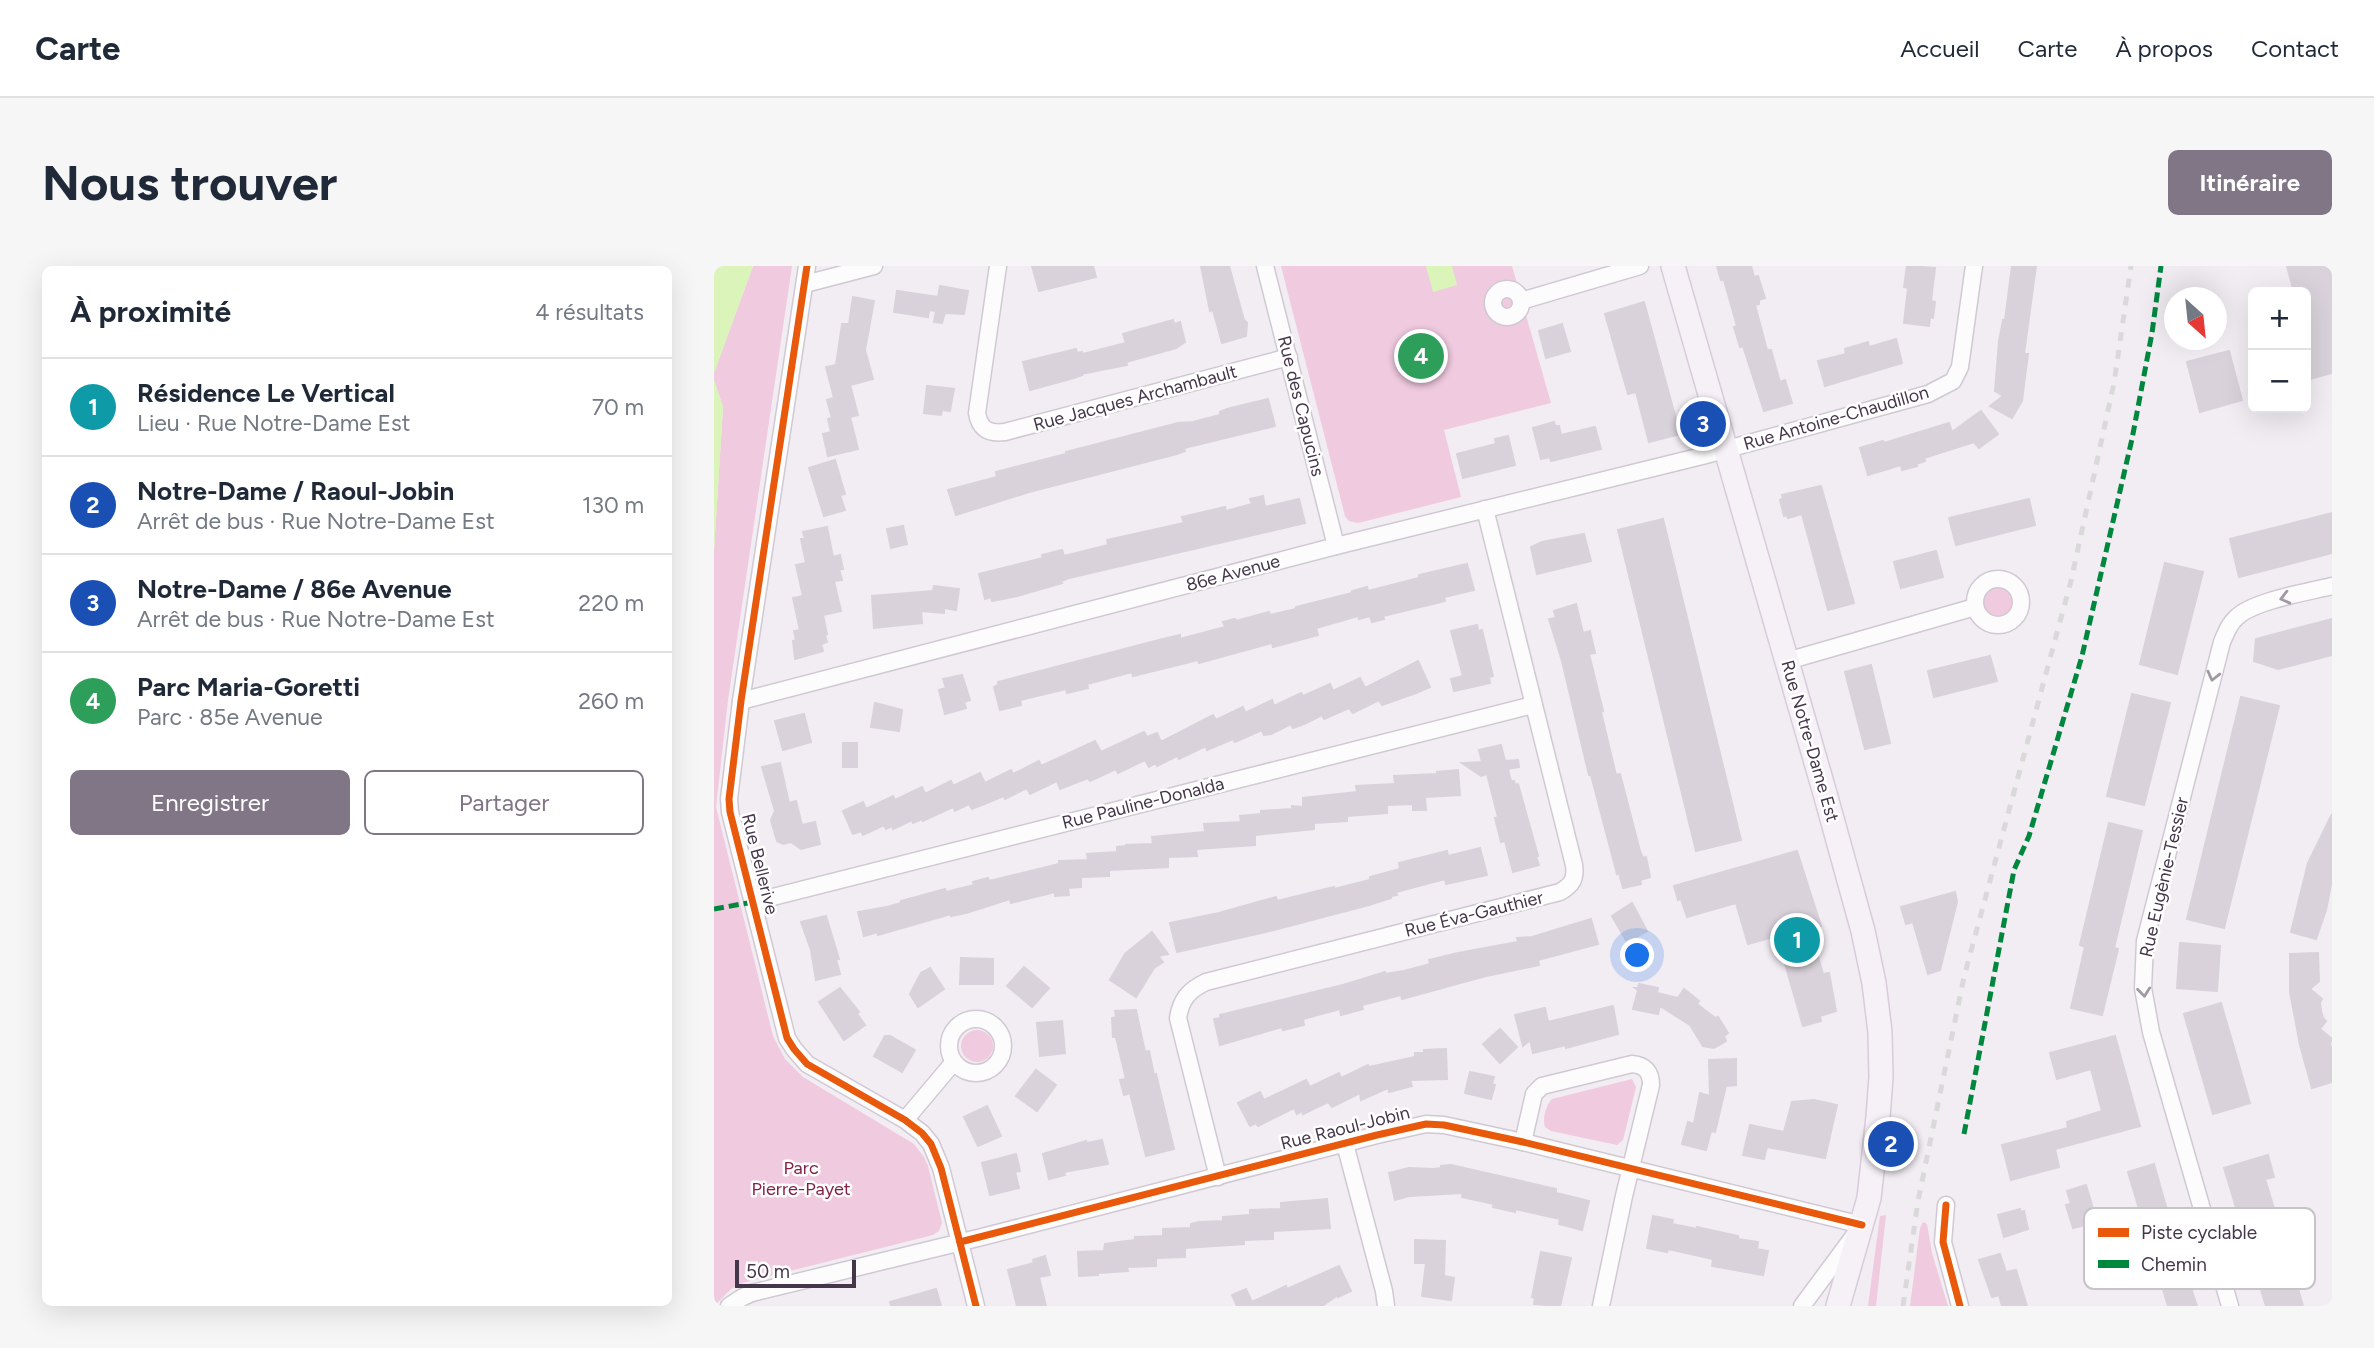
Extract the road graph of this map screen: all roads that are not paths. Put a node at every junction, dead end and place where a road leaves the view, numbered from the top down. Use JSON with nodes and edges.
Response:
{"nodes":[{"id":1,"x":807,"y":266,"type":"edge"},
{"id":2,"x":874,"y":266,"type":"edge"},
{"id":3,"x":998,"y":266,"type":"edge"},
{"id":4,"x":1265,"y":266,"type":"edge"},
{"id":5,"x":1640,"y":266,"type":"edge"},
{"id":6,"x":1673,"y":266,"type":"edge"},
{"id":7,"x":1974,"y":266,"type":"edge"},
{"id":8,"x":805,"y":284,"type":"junction"},
{"id":9,"x":1521,"y":301,"type":"dead end"},
{"id":10,"x":1289,"y":357,"type":"junction"},
{"id":11,"x":1726,"y":449,"type":"junction"},
{"id":12,"x":1485,"y":509,"type":"junction"},
{"id":13,"x":1336,"y":546,"type":"junction"},
{"id":14,"x":2332,"y":586,"type":"edge"},
{"id":15,"x":1975,"y":607,"type":"dead end"},
{"id":16,"x":1787,"y":660,"type":"junction"},
{"id":17,"x":741,"y":701,"type":"junction"},
{"id":18,"x":1533,"y":705,"type":"junction"},
{"id":19,"x":753,"y":902,"type":"junction"},
{"id":20,"x":953,"y":1063,"type":"dead end"},
{"id":21,"x":905,"y":1120,"type":"junction"},
{"id":22,"x":1523,"y":1142,"type":"junction"},
{"id":23,"x":1345,"y":1144,"type":"junction"},
{"id":24,"x":1631,"y":1169,"type":"junction"},
{"id":25,"x":1218,"y":1177,"type":"junction"},
{"id":26,"x":1946,"y":1205,"type":"dead end"},
{"id":27,"x":2202,"y":1208,"type":"edge"},
{"id":28,"x":1863,"y":1225,"type":"junction"},
{"id":29,"x":960,"y":1242,"type":"junction"},
{"id":30,"x":2225,"y":1289,"type":"edge"},
{"id":31,"x":729,"y":1306,"type":"edge"},
{"id":32,"x":976,"y":1306,"type":"edge"},
{"id":33,"x":1386,"y":1306,"type":"edge"},
{"id":34,"x":1601,"y":1306,"type":"edge"},
{"id":35,"x":1802,"y":1306,"type":"edge"},
{"id":36,"x":1838,"y":1306,"type":"edge"},
{"id":37,"x":1855,"y":1306,"type":"edge"},
{"id":38,"x":1960,"y":1306,"type":"edge"},
{"id":39,"x":2230,"y":1306,"type":"edge"}],
"edges":[{"from":1,"to":8,"type":"street","name":"Rue Bellerive"},
{"from":2,"to":8,"type":"street"},
{"from":3,"to":10,"type":"street","name":"Rue Jacques Archambault"},
{"from":4,"to":10,"type":"street","name":"Rue des Capucins"},
{"from":5,"to":9,"type":"street"},
{"from":6,"to":11,"type":"main road","name":"Rue Notre-Dame Est"},
{"from":7,"to":11,"type":"street","name":"Rue Antoine-Chaudillon"},
{"from":8,"to":17,"type":"street","name":"Rue Bellerive"},
{"from":10,"to":13,"type":"street","name":"Rue des Capucins"},
{"from":11,"to":12,"type":"street","name":"86e Avenue"},
{"from":11,"to":16,"type":"main road","name":"Rue Notre-Dame Est"},
{"from":12,"to":13,"type":"street","name":"86e Avenue"},
{"from":12,"to":18,"type":"street","name":"Rue Éva-Gauthier"},
{"from":13,"to":17,"type":"street","name":"86e Avenue"},
{"from":14,"to":27,"type":"street","name":"Rue Eugènie-Tessier","one_way":true},
{"from":15,"to":16,"type":"street"},
{"from":16,"to":28,"type":"main road","name":"Rue Notre-Dame Est"},
{"from":17,"to":19,"type":"street","name":"Rue Bellerive"},
{"from":18,"to":19,"type":"street","name":"Rue Pauline-Donalda"},
{"from":18,"to":25,"type":"street","name":"Rue Éva-Gauthier"},
{"from":19,"to":21,"type":"street","name":"Rue Bellerive"},
{"from":20,"to":21,"type":"street"},
{"from":21,"to":29,"type":"street","name":"Rue Bellerive"},
{"from":22,"to":23,"type":"street","name":"Rue Raoul-Jobin"},
{"from":22,"to":24,"type":"street","name":"Rue Raoul-Jobin"},
{"from":22,"to":24,"type":"street"},
{"from":23,"to":25,"type":"street","name":"Rue Raoul-Jobin"},
{"from":23,"to":33,"type":"street"},
{"from":24,"to":28,"type":"street","name":"Rue Raoul-Jobin"},
{"from":24,"to":34,"type":"street"},
{"from":25,"to":29,"type":"street","name":"Rue Raoul-Jobin"},
{"from":26,"to":38,"type":"street"},
{"from":28,"to":35,"type":"street"},
{"from":28,"to":36,"type":"main road","name":"Rue Notre-Dame Est"},
{"from":28,"to":37,"type":"main road","name":"Rue Notre-Dame Est"},
{"from":29,"to":31,"type":"street","name":"Rue Raoul-Jobin"},
{"from":29,"to":32,"type":"street","name":"Rue Bellerive"},
{"from":30,"to":39,"type":"street","name":"Rue Eugènie-Tessier","one_way":true}]}
